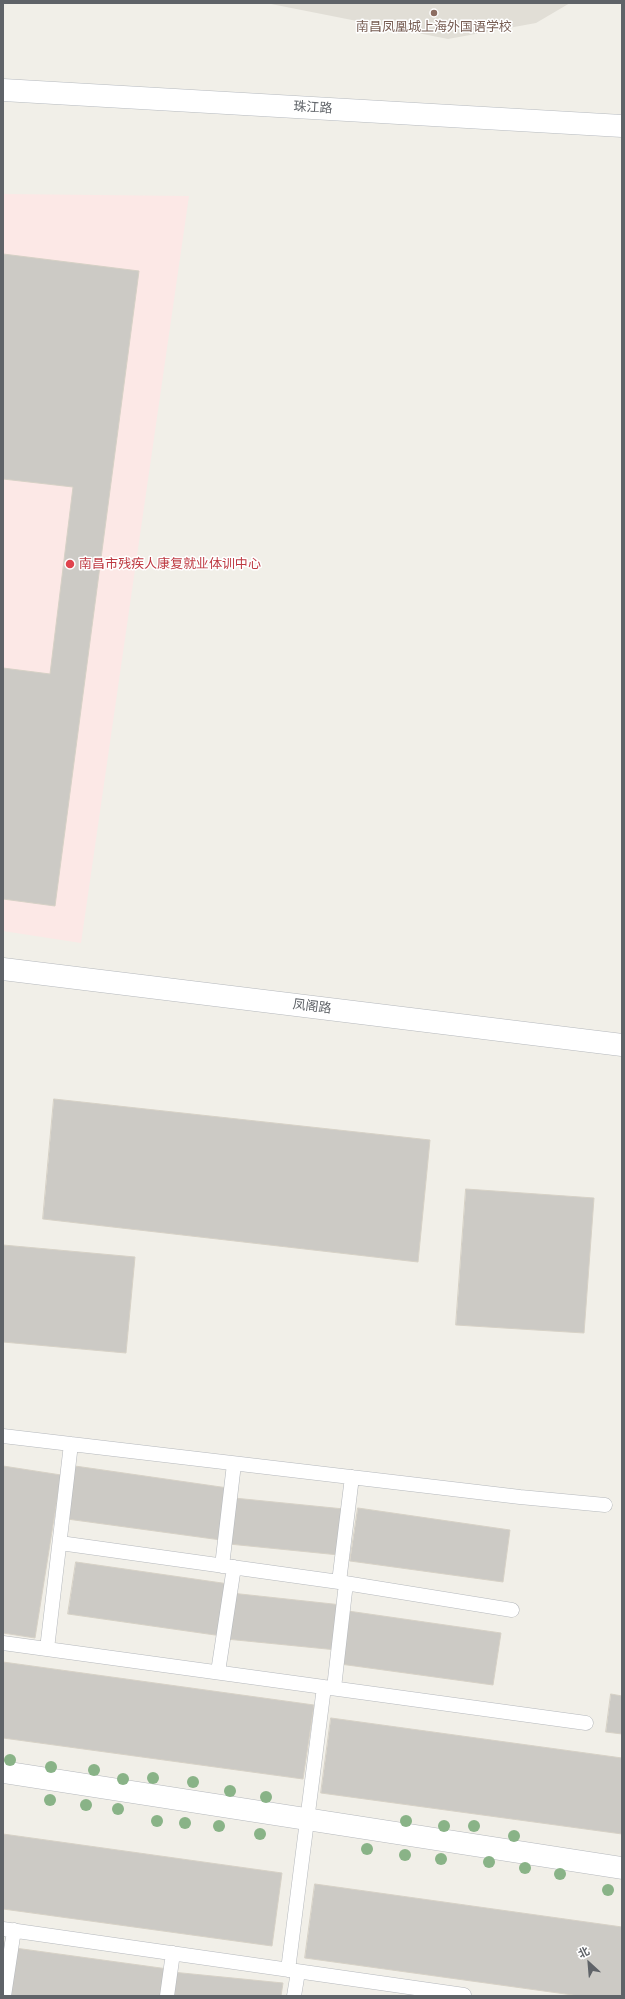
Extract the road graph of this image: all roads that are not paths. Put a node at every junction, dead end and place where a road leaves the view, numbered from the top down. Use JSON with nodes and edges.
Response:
{"nodes":[{"id":1,"x":3,"y":90,"type":"edge"},
{"id":2,"x":622,"y":126,"type":"edge"},
{"id":3,"x":3,"y":969,"type":"edge"},
{"id":4,"x":622,"y":1045,"type":"edge"},
{"id":5,"x":3,"y":1436,"type":"edge"},
{"id":6,"x":71,"y":1444,"type":"junction"},
{"id":7,"x":234,"y":1464,"type":"junction"},
{"id":8,"x":352,"y":1477,"type":"junction"},
{"id":9,"x":605,"y":1504,"type":"dead end"},
{"id":10,"x":60,"y":1543,"type":"junction"},
{"id":11,"x":228,"y":1567,"type":"junction"},
{"id":12,"x":342,"y":1582,"type":"junction"},
{"id":13,"x":512,"y":1610,"type":"dead end"},
{"id":14,"x":3,"y":1642,"type":"edge"},
{"id":15,"x":47,"y":1649,"type":"junction"},
{"id":16,"x":218,"y":1672,"type":"junction"},
{"id":17,"x":329,"y":1688,"type":"junction"},
{"id":18,"x":586,"y":1723,"type":"dead end"},
{"id":19,"x":3,"y":1772,"type":"edge"},
{"id":20,"x":307,"y":1819,"type":"junction"},
{"id":21,"x":622,"y":1868,"type":"edge"},
{"id":22,"x":8,"y":1929,"type":"edge"},
{"id":23,"x":173,"y":1953,"type":"junction"},
{"id":24,"x":293,"y":1971,"type":"junction"},
{"id":25,"x":4,"y":1996,"type":"edge"},
{"id":26,"x":167,"y":1996,"type":"edge"},
{"id":27,"x":294,"y":1996,"type":"edge"},
{"id":28,"x":464,"y":1996,"type":"edge"}],
"edges":[{"from":1,"to":2,"type":"street","name":"珠江路"},
{"from":3,"to":4,"type":"street","name":"凤阁路"},
{"from":5,"to":6,"type":"lane"},
{"from":6,"to":7,"type":"lane"},
{"from":6,"to":10,"type":"lane"},
{"from":7,"to":8,"type":"lane"},
{"from":7,"to":11,"type":"lane"},
{"from":8,"to":9,"type":"lane"},
{"from":8,"to":12,"type":"lane"},
{"from":10,"to":11,"type":"lane"},
{"from":10,"to":15,"type":"lane"},
{"from":11,"to":12,"type":"lane"},
{"from":11,"to":16,"type":"lane"},
{"from":12,"to":13,"type":"lane"},
{"from":12,"to":17,"type":"lane"},
{"from":14,"to":15,"type":"lane"},
{"from":15,"to":16,"type":"lane"},
{"from":16,"to":17,"type":"lane"},
{"from":17,"to":18,"type":"lane"},
{"from":17,"to":20,"type":"lane"},
{"from":19,"to":20,"type":"street"},
{"from":20,"to":21,"type":"street"},
{"from":20,"to":24,"type":"lane"},
{"from":22,"to":23,"type":"lane"},
{"from":22,"to":25,"type":"lane"},
{"from":23,"to":24,"type":"lane"},
{"from":23,"to":26,"type":"lane"},
{"from":24,"to":27,"type":"lane"},
{"from":24,"to":28,"type":"lane"}]}
